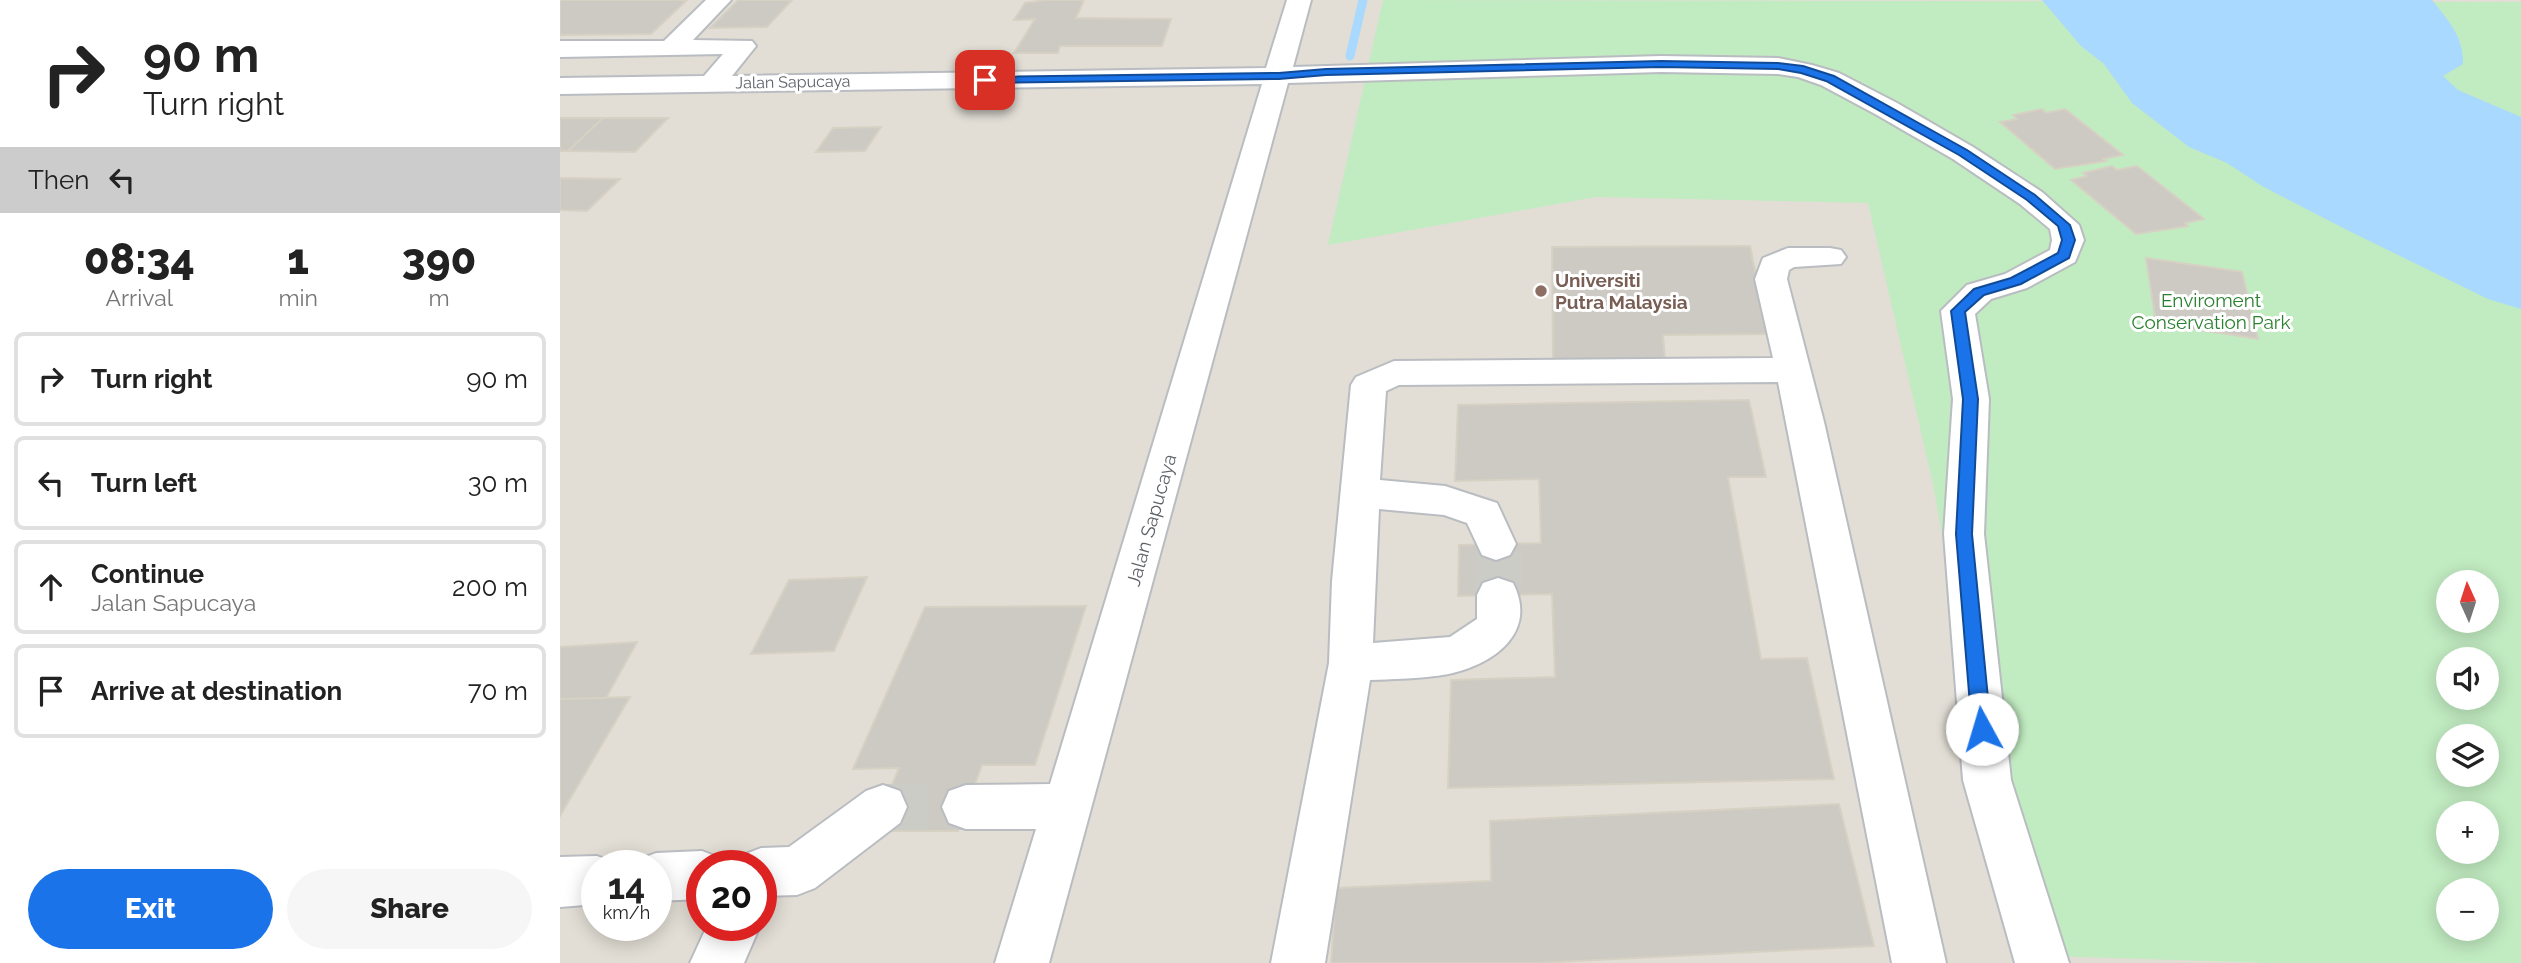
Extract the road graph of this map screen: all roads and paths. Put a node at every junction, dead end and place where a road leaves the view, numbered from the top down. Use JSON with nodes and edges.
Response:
{"nodes":[{"id":1,"x":719,"y":0,"type":"edge"},
{"id":2,"x":1299,"y":0,"type":"edge"},
{"id":3,"x":671,"y":48,"type":"junction"},
{"id":4,"x":560,"y":49,"type":"edge"},
{"id":5,"x":1279,"y":76,"type":"junction"},
{"id":6,"x":711,"y":84,"type":"junction"},
{"id":7,"x":560,"y":86,"type":"edge"},
{"id":8,"x":1830,"y":257,"type":"dead end"},
{"id":9,"x":1793,"y":370,"type":"junction"},
{"id":10,"x":1362,"y":493,"type":"junction"},
{"id":11,"x":1496,"y":544,"type":"tunnel mouth"},
{"id":12,"x":1498,"y":595,"type":"tunnel mouth"},
{"id":13,"x":1350,"y":663,"type":"junction"},
{"id":14,"x":1068,"y":806,"type":"junction"},
{"id":15,"x":883,"y":807,"type":"tunnel mouth"},
{"id":16,"x":966,"y":807,"type":"tunnel mouth"},
{"id":17,"x":777,"y":872,"type":"edge"},
{"id":18,"x":581,"y":881,"type":"edge"},
{"id":19,"x":560,"y":882,"type":"edge"},
{"id":20,"x":727,"y":941,"type":"edge"},
{"id":21,"x":717,"y":963,"type":"edge"},
{"id":22,"x":1022,"y":963,"type":"edge"},
{"id":23,"x":1298,"y":963,"type":"edge"},
{"id":24,"x":1919,"y":963,"type":"edge"},
{"id":25,"x":2042,"y":963,"type":"edge"}],
"edges":[{"from":1,"to":3,"type":"street"},
{"from":2,"to":5,"type":"street","name":"Jalan Sapucaya"},
{"from":3,"to":4,"type":"street"},
{"from":3,"to":6,"type":"street"},
{"from":5,"to":6,"type":"street","name":"Jalan Sapucaya"},
{"from":5,"to":14,"type":"street","name":"Jalan Sapucaya"},
{"from":5,"to":25,"type":"street"},
{"from":6,"to":7,"type":"street","name":"Jalan Sapucaya"},
{"from":8,"to":9,"type":"street"},
{"from":9,"to":10,"type":"street"},
{"from":9,"to":24,"type":"street"},
{"from":10,"to":11,"type":"street"},
{"from":10,"to":13,"type":"street"},
{"from":12,"to":13,"type":"street"},
{"from":13,"to":23,"type":"street"},
{"from":14,"to":16,"type":"street"},
{"from":14,"to":22,"type":"street","name":"Jalan Sapucaya"},
{"from":15,"to":17,"type":"street"},
{"from":18,"to":19,"type":"street"},
{"from":20,"to":21,"type":"street"}]}
